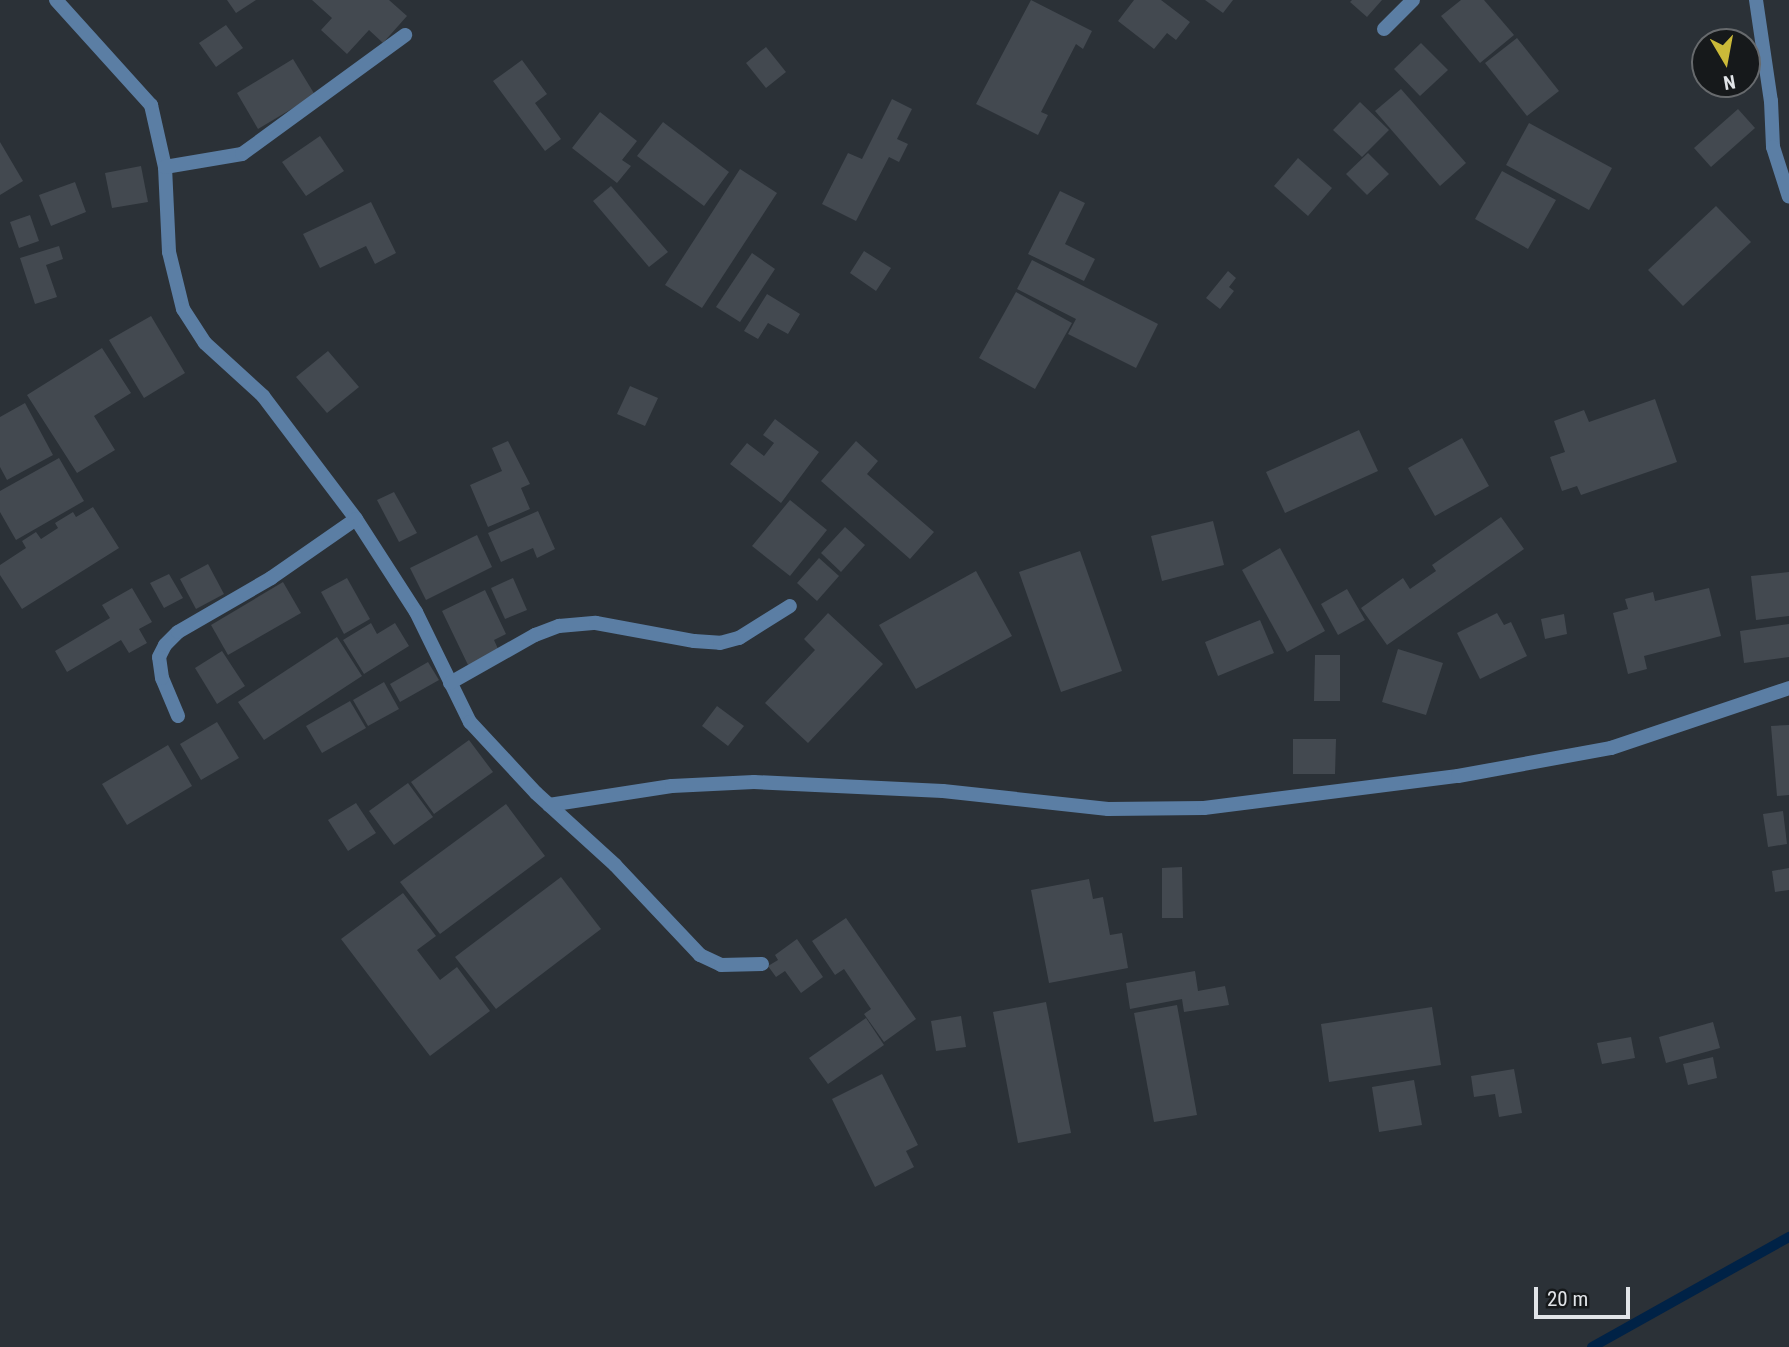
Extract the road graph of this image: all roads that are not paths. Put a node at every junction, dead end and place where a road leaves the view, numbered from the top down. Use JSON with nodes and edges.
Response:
{"nodes":[{"id":1,"x":56,"y":0,"type":"edge"},
{"id":2,"x":1413,"y":0,"type":"edge"},
{"id":3,"x":1756,"y":0,"type":"edge"},
{"id":4,"x":1384,"y":29,"type":"dead end"},
{"id":5,"x":405,"y":35,"type":"dead end"},
{"id":6,"x":165,"y":167,"type":"junction"},
{"id":7,"x":1789,"y":197,"type":"edge"},
{"id":8,"x":356,"y":519,"type":"junction"},
{"id":9,"x":790,"y":606,"type":"dead end"},
{"id":10,"x":450,"y":683,"type":"junction"},
{"id":11,"x":1789,"y":688,"type":"edge"},
{"id":12,"x":178,"y":716,"type":"dead end"},
{"id":13,"x":549,"y":805,"type":"junction"},
{"id":14,"x":762,"y":964,"type":"dead end"}],
"edges":[{"from":1,"to":6,"type":"street"},
{"from":2,"to":4,"type":"street"},
{"from":3,"to":7,"type":"street"},
{"from":5,"to":6,"type":"street"},
{"from":6,"to":8,"type":"street"},
{"from":8,"to":10,"type":"street"},
{"from":8,"to":12,"type":"street"},
{"from":9,"to":10,"type":"street"},
{"from":10,"to":13,"type":"street"},
{"from":11,"to":13,"type":"street"},
{"from":13,"to":14,"type":"street"}]}
